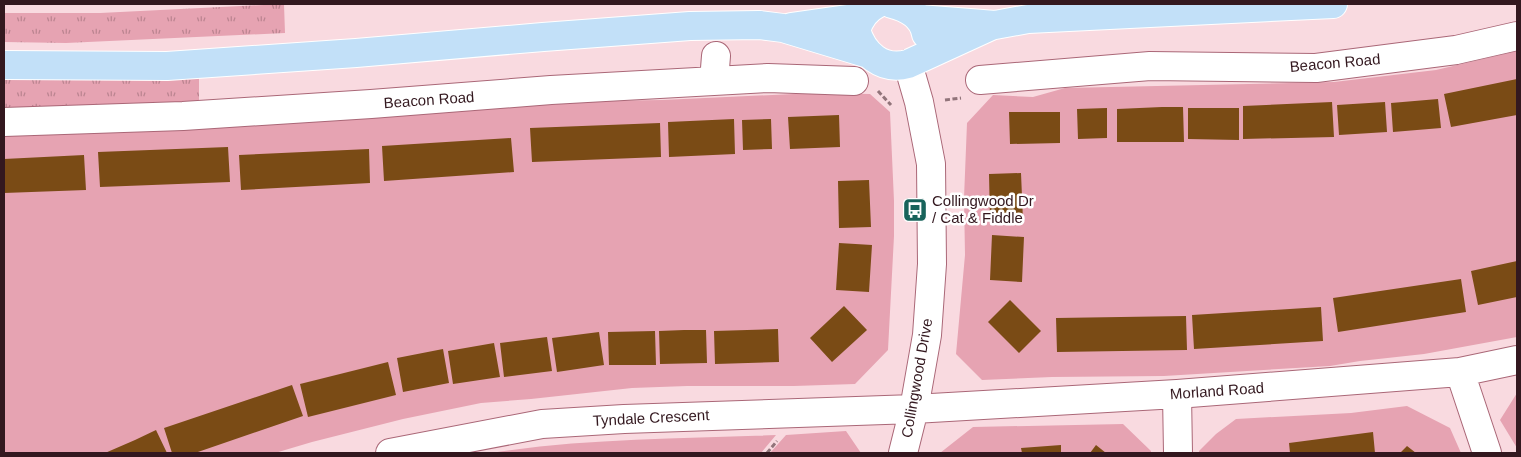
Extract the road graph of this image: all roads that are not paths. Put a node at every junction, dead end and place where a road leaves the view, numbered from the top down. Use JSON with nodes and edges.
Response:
{"nodes":[{"id":1,"x":892,"y":4,"type":"edge"},
{"id":2,"x":1333,"y":4,"type":"edge"},
{"id":3,"x":869,"y":10,"type":"edge"},
{"id":4,"x":1028,"y":11,"type":"edge"},
{"id":5,"x":920,"y":19,"type":"junction"},
{"id":6,"x":994,"y":25,"type":"junction"},
{"id":7,"x":782,"y":28,"type":"junction"},
{"id":8,"x":1517,"y":36,"type":"edge"},
{"id":9,"x":869,"y":54,"type":"junction"},
{"id":10,"x":914,"y":62,"type":"junction"},
{"id":11,"x":4,"y":65,"type":"edge"},
{"id":12,"x":980,"y":80,"type":"dead end"},
{"id":13,"x":854,"y":81,"type":"road end"},
{"id":14,"x":4,"y":122,"type":"edge"},
{"id":15,"x":1517,"y":360,"type":"edge"},
{"id":16,"x":1460,"y":372,"type":"junction"},
{"id":17,"x":1177,"y":394,"type":"junction"},
{"id":18,"x":914,"y":409,"type":"junction"},
{"id":19,"x":390,"y":453,"type":"edge"},
{"id":20,"x":903,"y":453,"type":"edge"},
{"id":21,"x":1178,"y":453,"type":"edge"},
{"id":22,"x":1487,"y":453,"type":"edge"}],
"edges":[{"from":1,"to":5,"type":"main road"},
{"from":2,"to":4,"type":"main road"},
{"from":3,"to":7,"type":"main road"},
{"from":3,"to":9,"type":"main road"},
{"from":4,"to":6,"type":"main road"},
{"from":5,"to":6,"type":"main road"},
{"from":5,"to":10,"type":"main road"},
{"from":6,"to":10,"type":"main road"},
{"from":7,"to":9,"type":"main road"},
{"from":7,"to":11,"type":"main road"},
{"from":8,"to":12,"type":"street","name":"Beacon Road"},
{"from":9,"to":10,"type":"main road"},
{"from":10,"to":18,"type":"street","name":"Collingwood Drive"},
{"from":13,"to":14,"type":"street","name":"Beacon Road"},
{"from":15,"to":16,"type":"street","name":"Morland Road"},
{"from":16,"to":17,"type":"street","name":"Morland Road"},
{"from":16,"to":22,"type":"street"},
{"from":17,"to":18,"type":"street","name":"Morland Road"},
{"from":17,"to":21,"type":"street"},
{"from":18,"to":19,"type":"street","name":"Tyndale Crescent"},
{"from":18,"to":20,"type":"street","name":"Collingwood Drive"}]}
